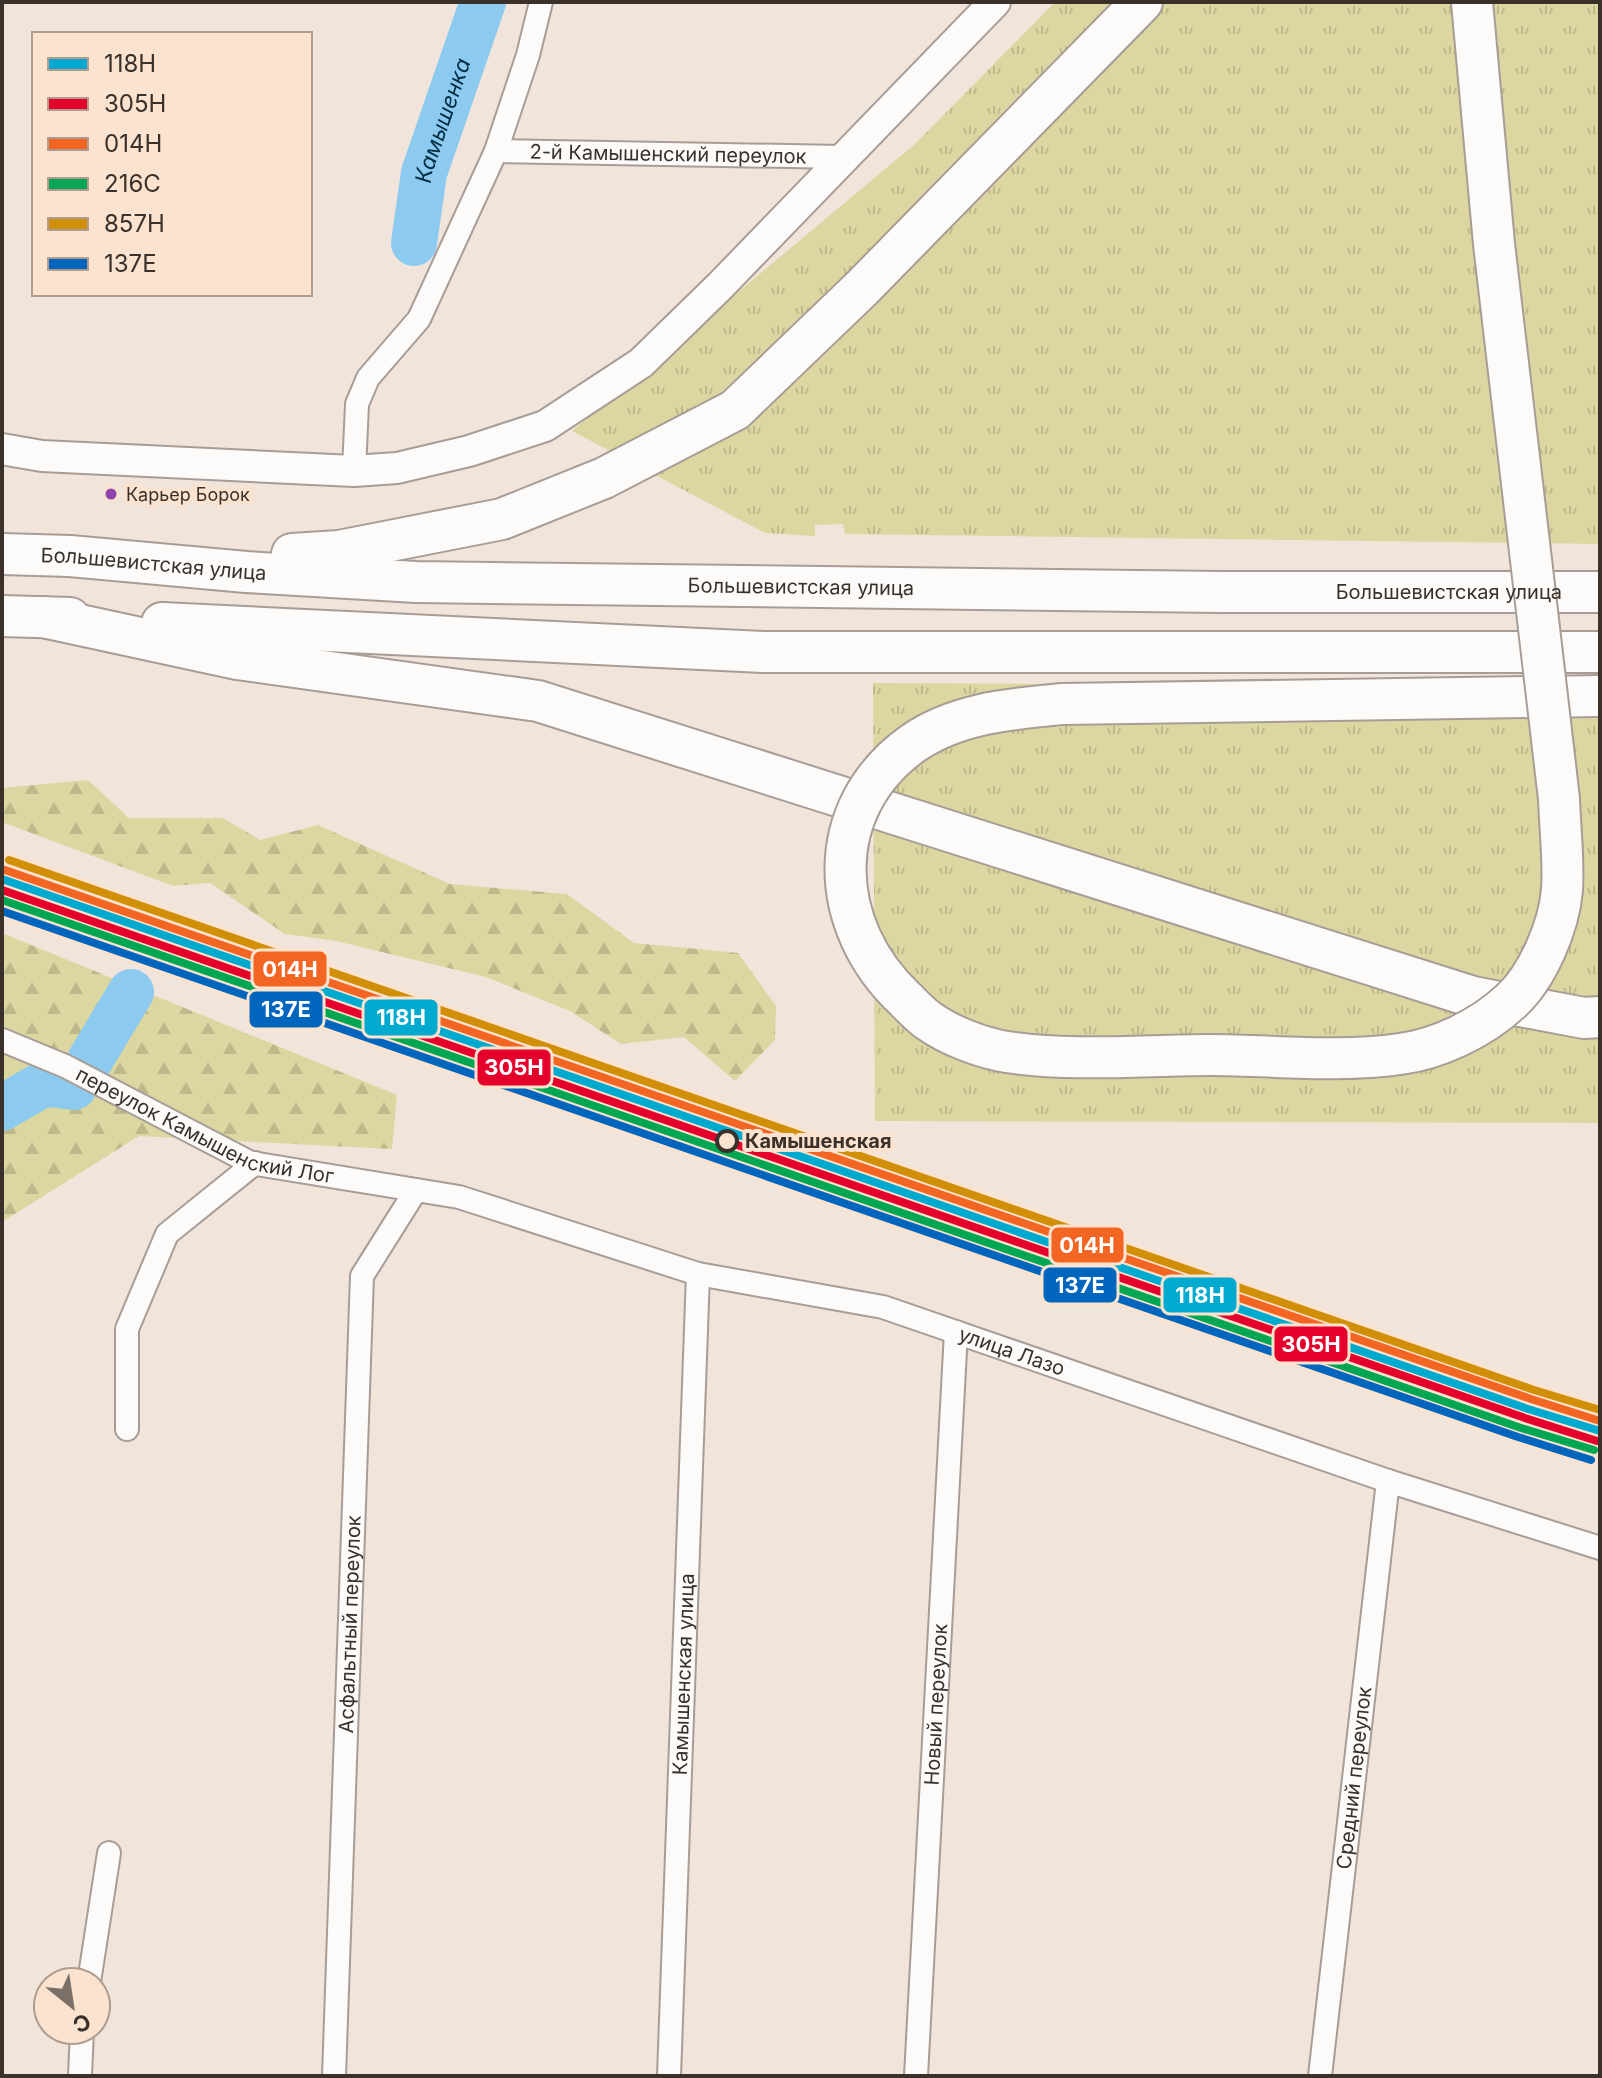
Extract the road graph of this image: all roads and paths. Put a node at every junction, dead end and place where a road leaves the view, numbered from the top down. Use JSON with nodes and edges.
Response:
{"nodes":[{"id":1,"x":541,"y":2,"type":"edge"},
{"id":2,"x":995,"y":2,"type":"edge"},
{"id":3,"x":1142,"y":2,"type":"edge"},
{"id":4,"x":1472,"y":2,"type":"edge"},
{"id":5,"x":496,"y":151,"type":"junction"},
{"id":6,"x":842,"y":157,"type":"junction"},
{"id":7,"x":2,"y":449,"type":"edge"},
{"id":8,"x":354,"y":471,"type":"junction"},
{"id":9,"x":2,"y":554,"type":"edge"},
{"id":10,"x":145,"y":563,"type":"junction"},
{"id":11,"x":1600,"y":592,"type":"edge"},
{"id":12,"x":2,"y":616,"type":"edge"},
{"id":13,"x":43,"y":617,"type":"junction"},
{"id":14,"x":1600,"y":652,"type":"edge"},
{"id":15,"x":1600,"y":696,"type":"edge"},
{"id":16,"x":1600,"y":1017,"type":"edge"},
{"id":17,"x":2,"y":1040,"type":"edge"},
{"id":18,"x":255,"y":1163,"type":"junction"},
{"id":19,"x":416,"y":1190,"type":"junction"},
{"id":20,"x":698,"y":1274,"type":"junction"},
{"id":21,"x":956,"y":1332,"type":"junction"},
{"id":22,"x":127,"y":1429,"type":"dead end"},
{"id":23,"x":1388,"y":1481,"type":"junction"},
{"id":24,"x":1600,"y":1548,"type":"edge"},
{"id":25,"x":109,"y":1853,"type":"dead end"},
{"id":26,"x":91,"y":1966,"type":"edge"},
{"id":27,"x":81,"y":2046,"type":"edge"},
{"id":28,"x":80,"y":2076,"type":"edge"},
{"id":29,"x":334,"y":2076,"type":"edge"},
{"id":30,"x":669,"y":2076,"type":"edge"},
{"id":31,"x":916,"y":2076,"type":"edge"},
{"id":32,"x":1320,"y":2076,"type":"edge"}],
"edges":[{"from":1,"to":5,"type":"street"},
{"from":2,"to":6,"type":"street"},
{"from":3,"to":10,"type":"highway"},
{"from":4,"to":15,"type":"highway","bridge":true},
{"from":5,"to":6,"type":"street","name":"2-й Камышенский переулок"},
{"from":5,"to":8,"type":"street"},
{"from":6,"to":8,"type":"street"},
{"from":7,"to":8,"type":"street"},
{"from":9,"to":10,"type":"highway","name":"Большевистская улица"},
{"from":10,"to":11,"type":"highway","name":"Большевистская улица"},
{"from":12,"to":13,"type":"highway"},
{"from":13,"to":14,"type":"highway"},
{"from":13,"to":16,"type":"highway"},
{"from":17,"to":18,"type":"street","name":"переулок Камышенский Лог"},
{"from":18,"to":19,"type":"street","name":"переулок Камышенский Лог"},
{"from":18,"to":22,"type":"street"},
{"from":19,"to":20,"type":"street","name":"улица Лазо"},
{"from":19,"to":29,"type":"street","name":"Асфальтный переулок"},
{"from":20,"to":21,"type":"street","name":"улица Лазо"},
{"from":20,"to":30,"type":"street","name":"Камышенская улица"},
{"from":21,"to":23,"type":"street","name":"улица Лазо"},
{"from":21,"to":31,"type":"street","name":"Новый переулок"},
{"from":23,"to":24,"type":"street","name":"улица Лазо"},
{"from":23,"to":32,"type":"street","name":"Средний переулок"},
{"from":25,"to":26,"type":"street"},
{"from":27,"to":28,"type":"street"}]}
